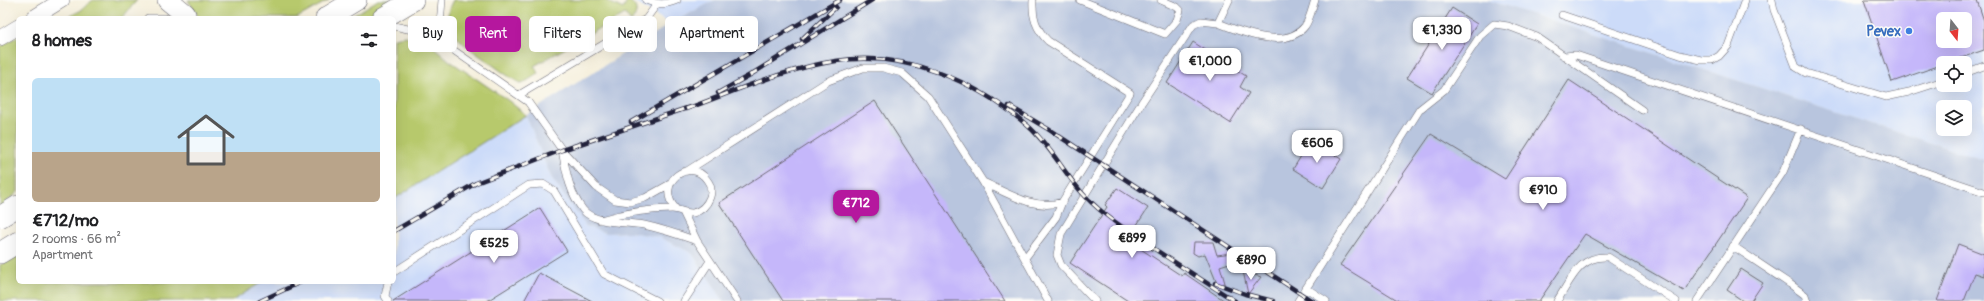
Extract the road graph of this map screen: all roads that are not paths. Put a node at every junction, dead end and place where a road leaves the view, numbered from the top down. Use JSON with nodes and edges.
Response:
{"nodes":[{"id":1,"x":62,"y":0,"type":"edge"},
{"id":2,"x":168,"y":0,"type":"edge"},
{"id":3,"x":356,"y":0,"type":"edge"},
{"id":4,"x":413,"y":0,"type":"edge"},
{"id":5,"x":442,"y":0,"type":"edge"},
{"id":6,"x":646,"y":0,"type":"edge"},
{"id":7,"x":677,"y":0,"type":"edge"},
{"id":8,"x":1033,"y":0,"type":"edge"},
{"id":9,"x":1080,"y":0,"type":"edge"},
{"id":10,"x":1161,"y":0,"type":"edge"},
{"id":11,"x":1229,"y":0,"type":"edge"},
{"id":12,"x":1315,"y":0,"type":"edge"},
{"id":13,"x":1745,"y":0,"type":"edge"},
{"id":14,"x":1772,"y":0,"type":"edge"},
{"id":15,"x":657,"y":4,"type":"junction"},
{"id":16,"x":179,"y":12,"type":"edge"},
{"id":17,"x":1562,"y":15,"type":"dead end"},
{"id":18,"x":35,"y":16,"type":"edge"},
{"id":19,"x":158,"y":16,"type":"edge"},
{"id":20,"x":329,"y":16,"type":"edge"},
{"id":21,"x":386,"y":16,"type":"edge"},
{"id":22,"x":441,"y":16,"type":"edge"},
{"id":23,"x":1218,"y":24,"type":"junction"},
{"id":24,"x":396,"y":26,"type":"edge"},
{"id":25,"x":16,"y":28,"type":"edge"},
{"id":26,"x":408,"y":29,"type":"edge"},
{"id":27,"x":0,"y":38,"type":"edge"},
{"id":28,"x":456,"y":52,"type":"edge"},
{"id":29,"x":1564,"y":56,"type":"junction"},
{"id":30,"x":1984,"y":66,"type":"edge"},
{"id":31,"x":1972,"y":70,"type":"edge"},
{"id":32,"x":1936,"y":83,"type":"edge"},
{"id":33,"x":519,"y":95,"type":"junction"},
{"id":34,"x":1642,"y":110,"type":"dead end"},
{"id":35,"x":1801,"y":129,"type":"junction"},
{"id":36,"x":562,"y":150,"type":"junction"},
{"id":37,"x":687,"y":170,"type":"junction"},
{"id":38,"x":983,"y":182,"type":"junction"},
{"id":39,"x":670,"y":184,"type":"junction"},
{"id":40,"x":1984,"y":192,"type":"edge"},
{"id":41,"x":1062,"y":202,"type":"junction"},
{"id":42,"x":16,"y":207,"type":"edge"},
{"id":43,"x":680,"y":210,"type":"junction"},
{"id":44,"x":0,"y":217,"type":"edge"},
{"id":45,"x":600,"y":220,"type":"junction"},
{"id":46,"x":697,"y":241,"type":"junction"},
{"id":47,"x":16,"y":243,"type":"edge"},
{"id":48,"x":1733,"y":246,"type":"junction"},
{"id":49,"x":0,"y":253,"type":"edge"},
{"id":50,"x":1024,"y":258,"type":"junction"},
{"id":51,"x":710,"y":261,"type":"junction"},
{"id":52,"x":396,"y":271,"type":"edge"},
{"id":53,"x":388,"y":284,"type":"edge"},
{"id":54,"x":1306,"y":288,"type":"junction"},
{"id":55,"x":388,"y":301,"type":"edge"},
{"id":56,"x":657,"y":301,"type":"edge"},
{"id":57,"x":684,"y":301,"type":"edge"},
{"id":58,"x":737,"y":301,"type":"edge"},
{"id":59,"x":1048,"y":301,"type":"edge"},
{"id":60,"x":1095,"y":301,"type":"edge"},
{"id":61,"x":1298,"y":301,"type":"edge"},
{"id":62,"x":1326,"y":301,"type":"edge"},
{"id":63,"x":1557,"y":301,"type":"edge"},
{"id":64,"x":1676,"y":301,"type":"edge"},
{"id":65,"x":1696,"y":301,"type":"edge"},
{"id":66,"x":1807,"y":301,"type":"edge"}],
"edges":[{"from":1,"to":18,"type":"street"},
{"from":2,"to":16,"type":"main road"},
{"from":3,"to":20,"type":"main road"},
{"from":4,"to":21,"type":"main road"},
{"from":5,"to":22,"type":"lane"},
{"from":6,"to":15,"type":"lane"},
{"from":7,"to":15,"type":"lane"},
{"from":8,"to":41,"type":"lane"},
{"from":9,"to":10,"type":"lane"},
{"from":11,"to":23,"type":"lane"},
{"from":12,"to":23,"type":"lane"},
{"from":13,"to":17,"type":"lane"},
{"from":14,"to":32,"type":"lane"},
{"from":15,"to":33,"type":"lane"},
{"from":16,"to":19,"type":"lane"},
{"from":23,"to":60,"type":"lane"},
{"from":24,"to":26,"type":"lane"},
{"from":25,"to":27,"type":"street"},
{"from":28,"to":33,"type":"lane"},
{"from":29,"to":34,"type":"lane"},
{"from":29,"to":35,"type":"lane"},
{"from":29,"to":54,"type":"lane"},
{"from":30,"to":31,"type":"lane"},
{"from":33,"to":36,"type":"lane"},
{"from":35,"to":40,"type":"lane"},
{"from":35,"to":48,"type":"lane"},
{"from":36,"to":39,"type":"lane"},
{"from":36,"to":45,"type":"lane"},
{"from":37,"to":38,"type":"lane"},
{"from":37,"to":39,"type":"lane"},
{"from":37,"to":43,"type":"lane"},
{"from":38,"to":41,"type":"lane"},
{"from":38,"to":50,"type":"lane"},
{"from":39,"to":43,"type":"lane"},
{"from":41,"to":50,"type":"lane"},
{"from":42,"to":44,"type":"main road"},
{"from":43,"to":45,"type":"lane"},
{"from":43,"to":46,"type":"lane"},
{"from":45,"to":46,"type":"lane"},
{"from":46,"to":51,"type":"lane"},
{"from":47,"to":49,"type":"main road"},
{"from":48,"to":65,"type":"lane"},
{"from":48,"to":66,"type":"lane"},
{"from":50,"to":59,"type":"lane"},
{"from":51,"to":57,"type":"lane"},
{"from":51,"to":58,"type":"lane"},
{"from":52,"to":56,"type":"lane"},
{"from":53,"to":55,"type":"lane"},
{"from":54,"to":61,"type":"lane"},
{"from":54,"to":62,"type":"lane"},
{"from":63,"to":64,"type":"lane"}]}
